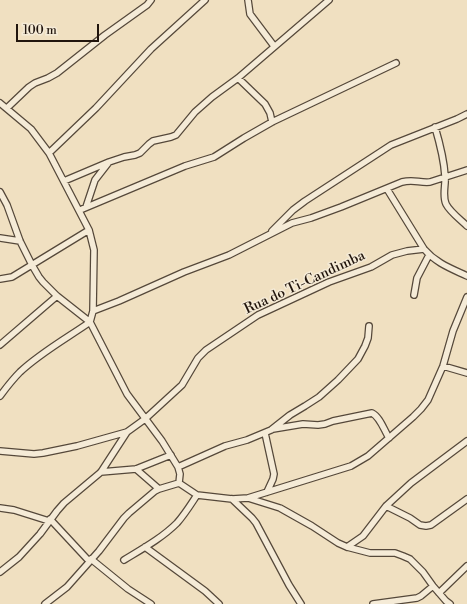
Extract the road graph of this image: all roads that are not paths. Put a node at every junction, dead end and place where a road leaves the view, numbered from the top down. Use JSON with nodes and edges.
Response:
{"nodes":[{"id":1,"x":151,"y":0,"type":"edge"},
{"id":2,"x":205,"y":0,"type":"edge"},
{"id":3,"x":248,"y":0,"type":"edge"},
{"id":4,"x":329,"y":0,"type":"edge"},
{"id":5,"x":274,"y":46,"type":"junction"},
{"id":6,"x":396,"y":63,"type":"dead end"},
{"id":7,"x":238,"y":78,"type":"junction"},
{"id":8,"x":0,"y":103,"type":"edge"},
{"id":9,"x":7,"y":108,"type":"junction"},
{"id":10,"x":467,"y":114,"type":"edge"},
{"id":11,"x":272,"y":122,"type":"junction"},
{"id":12,"x":435,"y":128,"type":"junction"},
{"id":13,"x":49,"y":153,"type":"junction"},
{"id":14,"x":109,"y":162,"type":"junction"},
{"id":15,"x":467,"y":170,"type":"edge"},
{"id":16,"x":445,"y":177,"type":"junction"},
{"id":17,"x":64,"y":181,"type":"junction"},
{"id":18,"x":387,"y":189,"type":"junction"},
{"id":19,"x":0,"y":192,"type":"edge"},
{"id":20,"x":2,"y":198,"type":"edge"},
{"id":21,"x":86,"y":207,"type":"junction"},
{"id":22,"x":80,"y":210,"type":"junction"},
{"id":23,"x":467,"y":226,"type":"edge"},
{"id":24,"x":89,"y":230,"type":"junction"},
{"id":25,"x":269,"y":234,"type":"junction"},
{"id":26,"x":0,"y":238,"type":"edge"},
{"id":27,"x":20,"y":241,"type":"junction"},
{"id":28,"x":424,"y":249,"type":"junction"},
{"id":29,"x":429,"y":255,"type":"junction"},
{"id":30,"x":32,"y":265,"type":"junction"},
{"id":31,"x":467,"y":276,"type":"edge"},
{"id":32,"x":0,"y":279,"type":"edge"},
{"id":33,"x":414,"y":295,"type":"dead end"},
{"id":34,"x":57,"y":296,"type":"junction"},
{"id":35,"x":466,"y":300,"type":"edge"},
{"id":36,"x":93,"y":310,"type":"junction"},
{"id":37,"x":90,"y":322,"type":"junction"},
{"id":38,"x":369,"y":326,"type":"dead end"},
{"id":39,"x":0,"y":344,"type":"edge"},
{"id":40,"x":443,"y":366,"type":"junction"},
{"id":41,"x":467,"y":373,"type":"edge"},
{"id":42,"x":0,"y":396,"type":"edge"},
{"id":43,"x":145,"y":419,"type":"junction"},
{"id":44,"x":268,"y":431,"type":"junction"},
{"id":45,"x":127,"y":432,"type":"junction"},
{"id":46,"x":389,"y":438,"type":"junction"},
{"id":47,"x":467,"y":441,"type":"edge"},
{"id":48,"x":0,"y":451,"type":"edge"},
{"id":49,"x":171,"y":456,"type":"junction"},
{"id":50,"x":178,"y":466,"type":"junction"},
{"id":51,"x":136,"y":469,"type":"junction"},
{"id":52,"x":101,"y":472,"type":"junction"},
{"id":53,"x":179,"y":483,"type":"junction"},
{"id":54,"x":159,"y":489,"type":"junction"},
{"id":55,"x":267,"y":492,"type":"junction"},
{"id":56,"x":197,"y":495,"type":"junction"},
{"id":57,"x":248,"y":498,"type":"junction"},
{"id":58,"x":232,"y":499,"type":"junction"},
{"id":59,"x":467,"y":499,"type":"edge"},
{"id":60,"x":386,"y":506,"type":"junction"},
{"id":61,"x":0,"y":508,"type":"edge"},
{"id":62,"x":50,"y":520,"type":"junction"},
{"id":63,"x":145,"y":547,"type":"junction"},
{"id":64,"x":347,"y":547,"type":"junction"},
{"id":65,"x":90,"y":560,"type":"junction"},
{"id":66,"x":124,"y":560,"type":"dead end"},
{"id":67,"x":467,"y":566,"type":"edge"},
{"id":68,"x":0,"y":572,"type":"edge"},
{"id":69,"x":433,"y":586,"type":"junction"},
{"id":70,"x":439,"y":593,"type":"junction"},
{"id":71,"x":45,"y":604,"type":"edge"},
{"id":72,"x":151,"y":604,"type":"edge"},
{"id":73,"x":219,"y":604,"type":"edge"},
{"id":74,"x":301,"y":604,"type":"edge"},
{"id":75,"x":373,"y":604,"type":"edge"},
{"id":76,"x":450,"y":604,"type":"edge"}],
"edges":[{"from":1,"to":9,"type":"street"},
{"from":2,"to":13,"type":"street"},
{"from":3,"to":5,"type":"street"},
{"from":4,"to":5,"type":"street"},
{"from":5,"to":7,"type":"street"},
{"from":6,"to":11,"type":"street"},
{"from":7,"to":11,"type":"street"},
{"from":7,"to":14,"type":"street"},
{"from":8,"to":9,"type":"street"},
{"from":9,"to":13,"type":"street"},
{"from":10,"to":12,"type":"street"},
{"from":11,"to":21,"type":"street"},
{"from":12,"to":16,"type":"street"},
{"from":12,"to":25,"type":"street"},
{"from":13,"to":17,"type":"street"},
{"from":14,"to":17,"type":"street"},
{"from":14,"to":21,"type":"street"},
{"from":15,"to":16,"type":"street"},
{"from":16,"to":18,"type":"street"},
{"from":16,"to":23,"type":"street"},
{"from":17,"to":22,"type":"street"},
{"from":18,"to":25,"type":"street"},
{"from":18,"to":28,"type":"street"},
{"from":19,"to":20,"type":"street"},
{"from":20,"to":27,"type":"street"},
{"from":21,"to":22,"type":"street"},
{"from":22,"to":24,"type":"street"},
{"from":24,"to":30,"type":"street"},
{"from":24,"to":36,"type":"street"},
{"from":25,"to":36,"type":"street"},
{"from":26,"to":27,"type":"street"},
{"from":27,"to":30,"type":"street"},
{"from":28,"to":29,"type":"street"},
{"from":28,"to":43,"type":"street","name":"Rua do Ti-Candimba"},
{"from":29,"to":31,"type":"street"},
{"from":29,"to":33,"type":"street"},
{"from":30,"to":32,"type":"street"},
{"from":30,"to":34,"type":"street"},
{"from":34,"to":37,"type":"street"},
{"from":34,"to":39,"type":"street"},
{"from":35,"to":40,"type":"street"},
{"from":36,"to":37,"type":"street"},
{"from":37,"to":42,"type":"street"},
{"from":37,"to":43,"type":"street"},
{"from":38,"to":44,"type":"street"},
{"from":40,"to":41,"type":"street"},
{"from":40,"to":46,"type":"street"},
{"from":43,"to":45,"type":"street","name":"Rua do Ti-Candimba"},
{"from":43,"to":49,"type":"street"},
{"from":44,"to":46,"type":"street"},
{"from":44,"to":50,"type":"street"},
{"from":44,"to":55,"type":"street"},
{"from":45,"to":48,"type":"street","name":"Rua do Ti-Candimba"},
{"from":45,"to":52,"type":"street"},
{"from":46,"to":55,"type":"street"},
{"from":47,"to":60,"type":"street"},
{"from":49,"to":50,"type":"street"},
{"from":49,"to":51,"type":"street"},
{"from":50,"to":53,"type":"street"},
{"from":51,"to":52,"type":"street"},
{"from":51,"to":54,"type":"street"},
{"from":52,"to":62,"type":"street"},
{"from":53,"to":54,"type":"street"},
{"from":53,"to":56,"type":"street"},
{"from":54,"to":65,"type":"street"},
{"from":55,"to":57,"type":"street"},
{"from":56,"to":58,"type":"street"},
{"from":56,"to":63,"type":"street"},
{"from":57,"to":58,"type":"street"},
{"from":57,"to":64,"type":"street"},
{"from":58,"to":74,"type":"street"},
{"from":59,"to":60,"type":"street"},
{"from":60,"to":64,"type":"street"},
{"from":61,"to":62,"type":"street"},
{"from":62,"to":65,"type":"street"},
{"from":62,"to":68,"type":"street"},
{"from":63,"to":66,"type":"street"},
{"from":63,"to":73,"type":"street"},
{"from":64,"to":69,"type":"street"},
{"from":65,"to":71,"type":"street"},
{"from":65,"to":72,"type":"street"},
{"from":67,"to":70,"type":"street"},
{"from":69,"to":70,"type":"street"},
{"from":69,"to":75,"type":"street"},
{"from":70,"to":76,"type":"street"}]}
